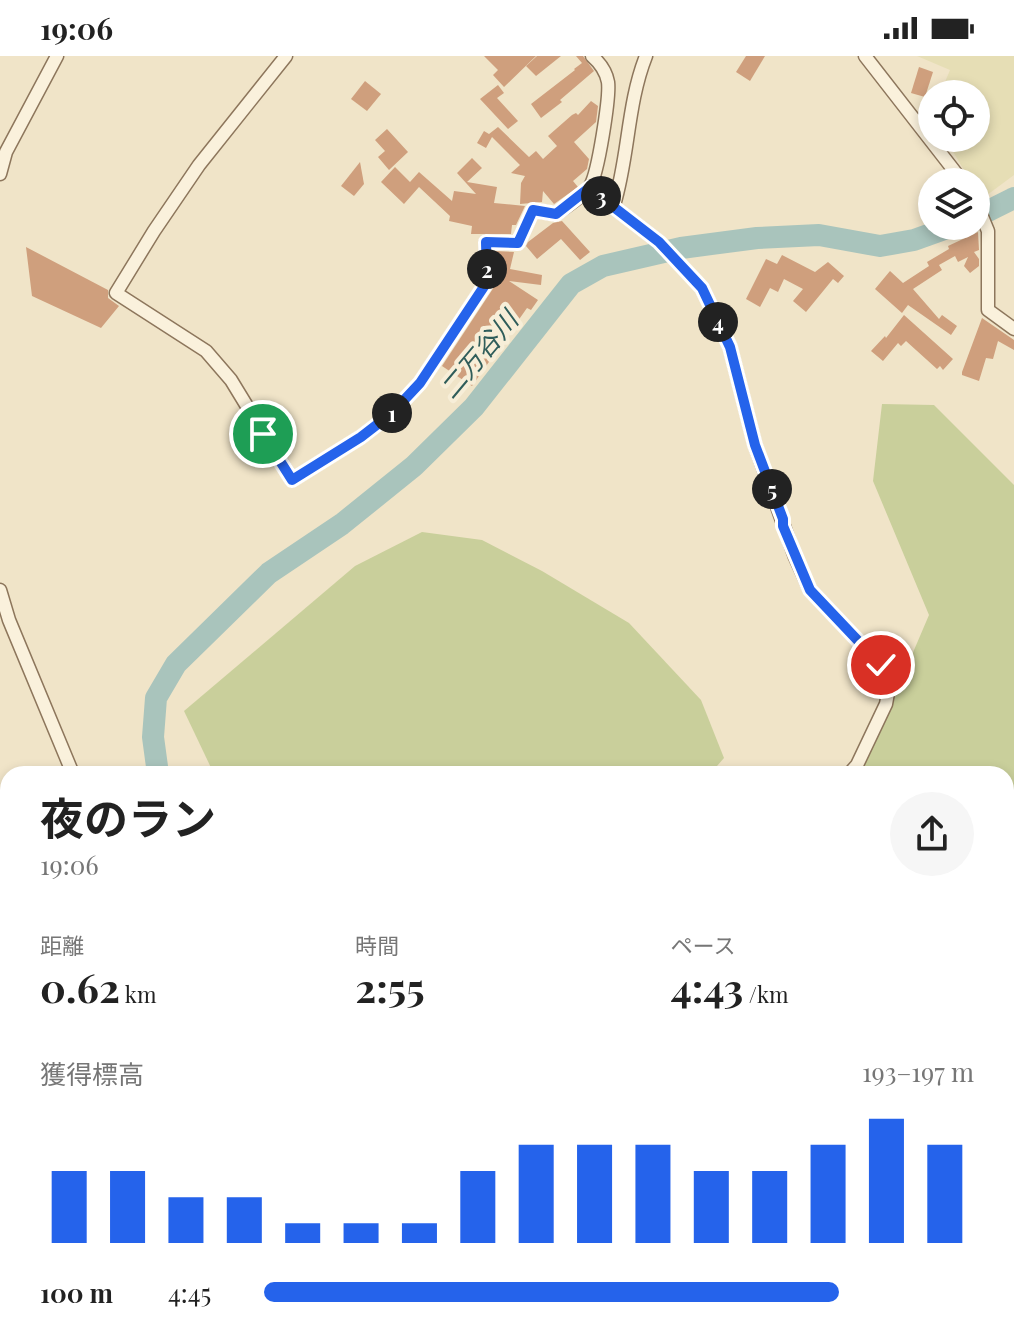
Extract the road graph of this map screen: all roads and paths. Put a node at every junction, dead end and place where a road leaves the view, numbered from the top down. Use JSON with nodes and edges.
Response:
{"nodes":[{"id":1,"x":57,"y":56,"type":"edge"},
{"id":2,"x":286,"y":56,"type":"edge"},
{"id":3,"x":592,"y":56,"type":"edge"},
{"id":4,"x":646,"y":56,"type":"edge"},
{"id":5,"x":865,"y":56,"type":"edge"},
{"id":6,"x":952,"y":168,"type":"edge"},
{"id":7,"x":0,"y":174,"type":"edge"},
{"id":8,"x":589,"y":188,"type":"junction"},
{"id":9,"x":614,"y":205,"type":"junction"},
{"id":10,"x":988,"y":240,"type":"edge"},
{"id":11,"x":1014,"y":329,"type":"edge"},
{"id":12,"x":0,"y":590,"type":"edge"},
{"id":13,"x":70,"y":766,"type":"edge"},
{"id":14,"x":856,"y":766,"type":"edge"}],
"edges":[{"from":1,"to":7,"type":"street"},
{"from":2,"to":8,"type":"street"},
{"from":3,"to":8,"type":"street"},
{"from":4,"to":9,"type":"street"},
{"from":5,"to":6,"type":"street"},
{"from":8,"to":9,"type":"street"},
{"from":9,"to":14,"type":"street"},
{"from":10,"to":11,"type":"street"},
{"from":12,"to":13,"type":"street"}]}
